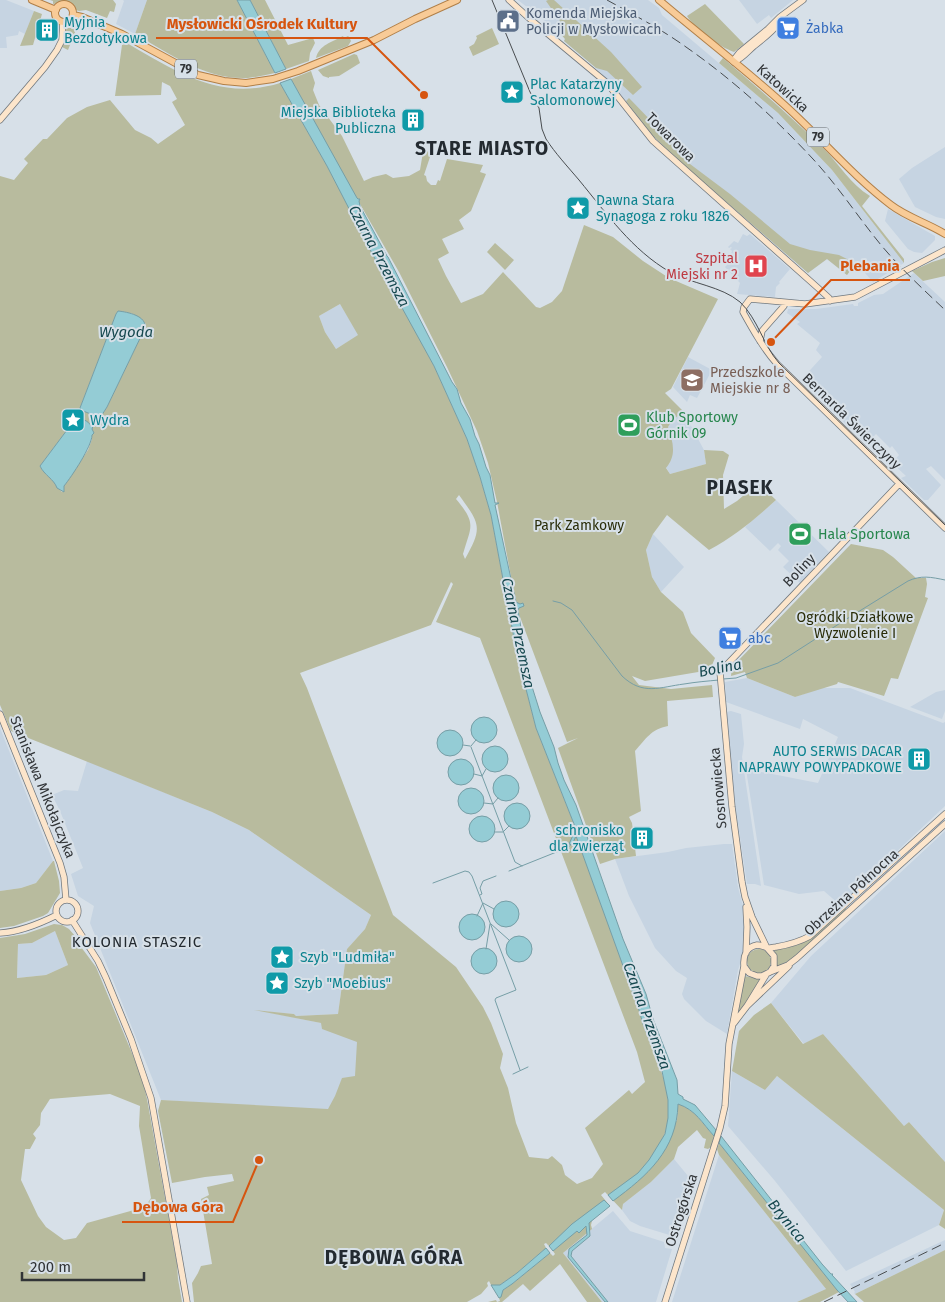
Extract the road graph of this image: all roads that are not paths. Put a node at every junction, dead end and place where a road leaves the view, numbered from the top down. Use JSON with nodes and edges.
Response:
{"nodes":[{"id":1,"x":32,"y":0,"type":"edge"},
{"id":2,"x":457,"y":0,"type":"edge"},
{"id":3,"x":509,"y":0,"type":"edge"},
{"id":4,"x":659,"y":0,"type":"edge"},
{"id":5,"x":803,"y":0,"type":"edge"},
{"id":6,"x":56,"y":10,"type":"junction"},
{"id":7,"x":790,"y":10,"type":"junction"},
{"id":8,"x":73,"y":14,"type":"junction"},
{"id":9,"x":63,"y":22,"type":"junction"},
{"id":10,"x":776,"y":27,"type":"junction"},
{"id":11,"x":768,"y":29,"type":"junction"},
{"id":12,"x":764,"y":38,"type":"junction"},
{"id":13,"x":723,"y":53,"type":"junction"},
{"id":14,"x":742,"y":55,"type":"junction"},
{"id":15,"x":734,"y":61,"type":"junction"},
{"id":16,"x":746,"y":72,"type":"junction"},
{"id":17,"x":0,"y":120,"type":"edge"},
{"id":18,"x":937,"y":229,"type":"junction"},
{"id":19,"x":945,"y":230,"type":"edge"},
{"id":20,"x":945,"y":234,"type":"edge"},
{"id":21,"x":943,"y":252,"type":"edge"},
{"id":22,"x":818,"y":288,"type":"junction"},
{"id":23,"x":830,"y":301,"type":"junction"},
{"id":24,"x":784,"y":303,"type":"junction"},
{"id":25,"x":814,"y":303,"type":"junction"},
{"id":26,"x":752,"y":330,"type":"junction"},
{"id":27,"x":762,"y":331,"type":"junction"},
{"id":28,"x":760,"y":341,"type":"junction"},
{"id":29,"x":899,"y":484,"type":"junction"},
{"id":30,"x":945,"y":528,"type":"edge"},
{"id":31,"x":720,"y":675,"type":"joint"},
{"id":32,"x":0,"y":714,"type":"edge"},
{"id":33,"x":945,"y":814,"type":"edge"},
{"id":34,"x":945,"y":824,"type":"edge"},
{"id":35,"x":870,"y":882,"type":"junction"},
{"id":36,"x":875,"y":888,"type":"junction"},
{"id":37,"x":745,"y":897,"type":"junction"},
{"id":38,"x":66,"y":900,"type":"junction"},
{"id":39,"x":57,"y":915,"type":"junction"},
{"id":40,"x":72,"y":920,"type":"junction"},
{"id":41,"x":0,"y":933,"type":"edge"},
{"id":42,"x":767,"y":948,"type":"junction"},
{"id":43,"x":746,"y":952,"type":"junction"},
{"id":44,"x":798,"y":958,"type":"junction"},
{"id":45,"x":744,"y":966,"type":"junction"},
{"id":46,"x":768,"y":973,"type":"junction"},
{"id":47,"x":747,"y":1006,"type":"junction"},
{"id":48,"x":733,"y":1025,"type":"junction"},
{"id":49,"x":720,"y":1127,"type":"joint"},
{"id":50,"x":187,"y":1302,"type":"edge"},
{"id":51,"x":665,"y":1302,"type":"edge"}],
"edges":[{"from":1,"to":6,"type":"main road","number":"79"},
{"from":2,"to":8,"type":"main road","number":"79"},
{"from":3,"to":22,"type":"street","name":"Towarowa"},
{"from":4,"to":13,"type":"main road","name":"Katowicka","number":"79"},
{"from":5,"to":7,"type":"street"},
{"from":6,"to":8,"type":"main road","number":"79"},
{"from":6,"to":9,"type":"main road"},
{"from":7,"to":10,"type":"street"},
{"from":7,"to":11,"type":"street"},
{"from":8,"to":9,"type":"main road"},
{"from":9,"to":17,"type":"street"},
{"from":10,"to":11,"type":"street"},
{"from":10,"to":12,"type":"street"},
{"from":11,"to":12,"type":"street"},
{"from":11,"to":14,"type":"street"},
{"from":12,"to":14,"type":"street"},
{"from":13,"to":14,"type":"street"},
{"from":13,"to":15,"type":"main road","name":"Katowicka","number":"79"},
{"from":14,"to":15,"type":"street"},
{"from":14,"to":16,"type":"street"},
{"from":15,"to":16,"type":"main road","name":"Katowicka","number":"79"},
{"from":16,"to":18,"type":"main road","name":"Katowicka","number":"79"},
{"from":18,"to":19,"type":"main road","name":"Katowicka","number":"79"},
{"from":18,"to":20,"type":"main road","name":"Katowicka","number":"79"},
{"from":21,"to":23,"type":"street"},
{"from":22,"to":23,"type":"street","name":"Towarowa"},
{"from":22,"to":25,"type":"street"},
{"from":23,"to":25,"type":"street"},
{"from":24,"to":25,"type":"street"},
{"from":24,"to":26,"type":"street","name":"Bernarda Świerczyny"},
{"from":24,"to":27,"type":"street"},
{"from":26,"to":27,"type":"street"},
{"from":26,"to":28,"type":"street","name":"Bernarda Świerczyny"},
{"from":27,"to":28,"type":"street"},
{"from":28,"to":29,"type":"street","name":"Bernarda Świerczyny"},
{"from":29,"to":30,"type":"street","name":"Bernarda Świerczyny"},
{"from":29,"to":31,"type":"street","name":"Boliny"},
{"from":31,"to":37,"type":"street","name":"Sosnowiecka"},
{"from":32,"to":38,"type":"street","name":"Stanisława Mikołajczyka"},
{"from":33,"to":35,"type":"street","name":"Obrzeżna Północna"},
{"from":34,"to":36,"type":"street","name":"Obrzeżna Północna"},
{"from":35,"to":36,"type":"street"},
{"from":35,"to":42,"type":"street","name":"Obrzeżna Północna"},
{"from":36,"to":44,"type":"street","name":"Obrzeżna Północna"},
{"from":37,"to":42,"type":"street","name":"Sosnowiecka"},
{"from":37,"to":43,"type":"street","name":"Sosnowiecka"},
{"from":38,"to":39,"type":"street"},
{"from":38,"to":40,"type":"street"},
{"from":39,"to":40,"type":"street"},
{"from":39,"to":41,"type":"street"},
{"from":40,"to":50,"type":"street"},
{"from":42,"to":43,"type":"street"},
{"from":42,"to":46,"type":"street","name":"Sosnowiecka"},
{"from":43,"to":45,"type":"street","name":"Sosnowiecka"},
{"from":44,"to":46,"type":"street","name":"Obrzeżna Północna"},
{"from":44,"to":47,"type":"street"},
{"from":45,"to":46,"type":"street"},
{"from":45,"to":48,"type":"street","name":"Sosnowiecka"},
{"from":46,"to":47,"type":"street","name":"Sosnowiecka"},
{"from":47,"to":48,"type":"street","name":"Sosnowiecka"},
{"from":48,"to":49,"type":"street","name":"Sosnowiecka"},
{"from":49,"to":51,"type":"street","name":"Ostrogórska"}]}
